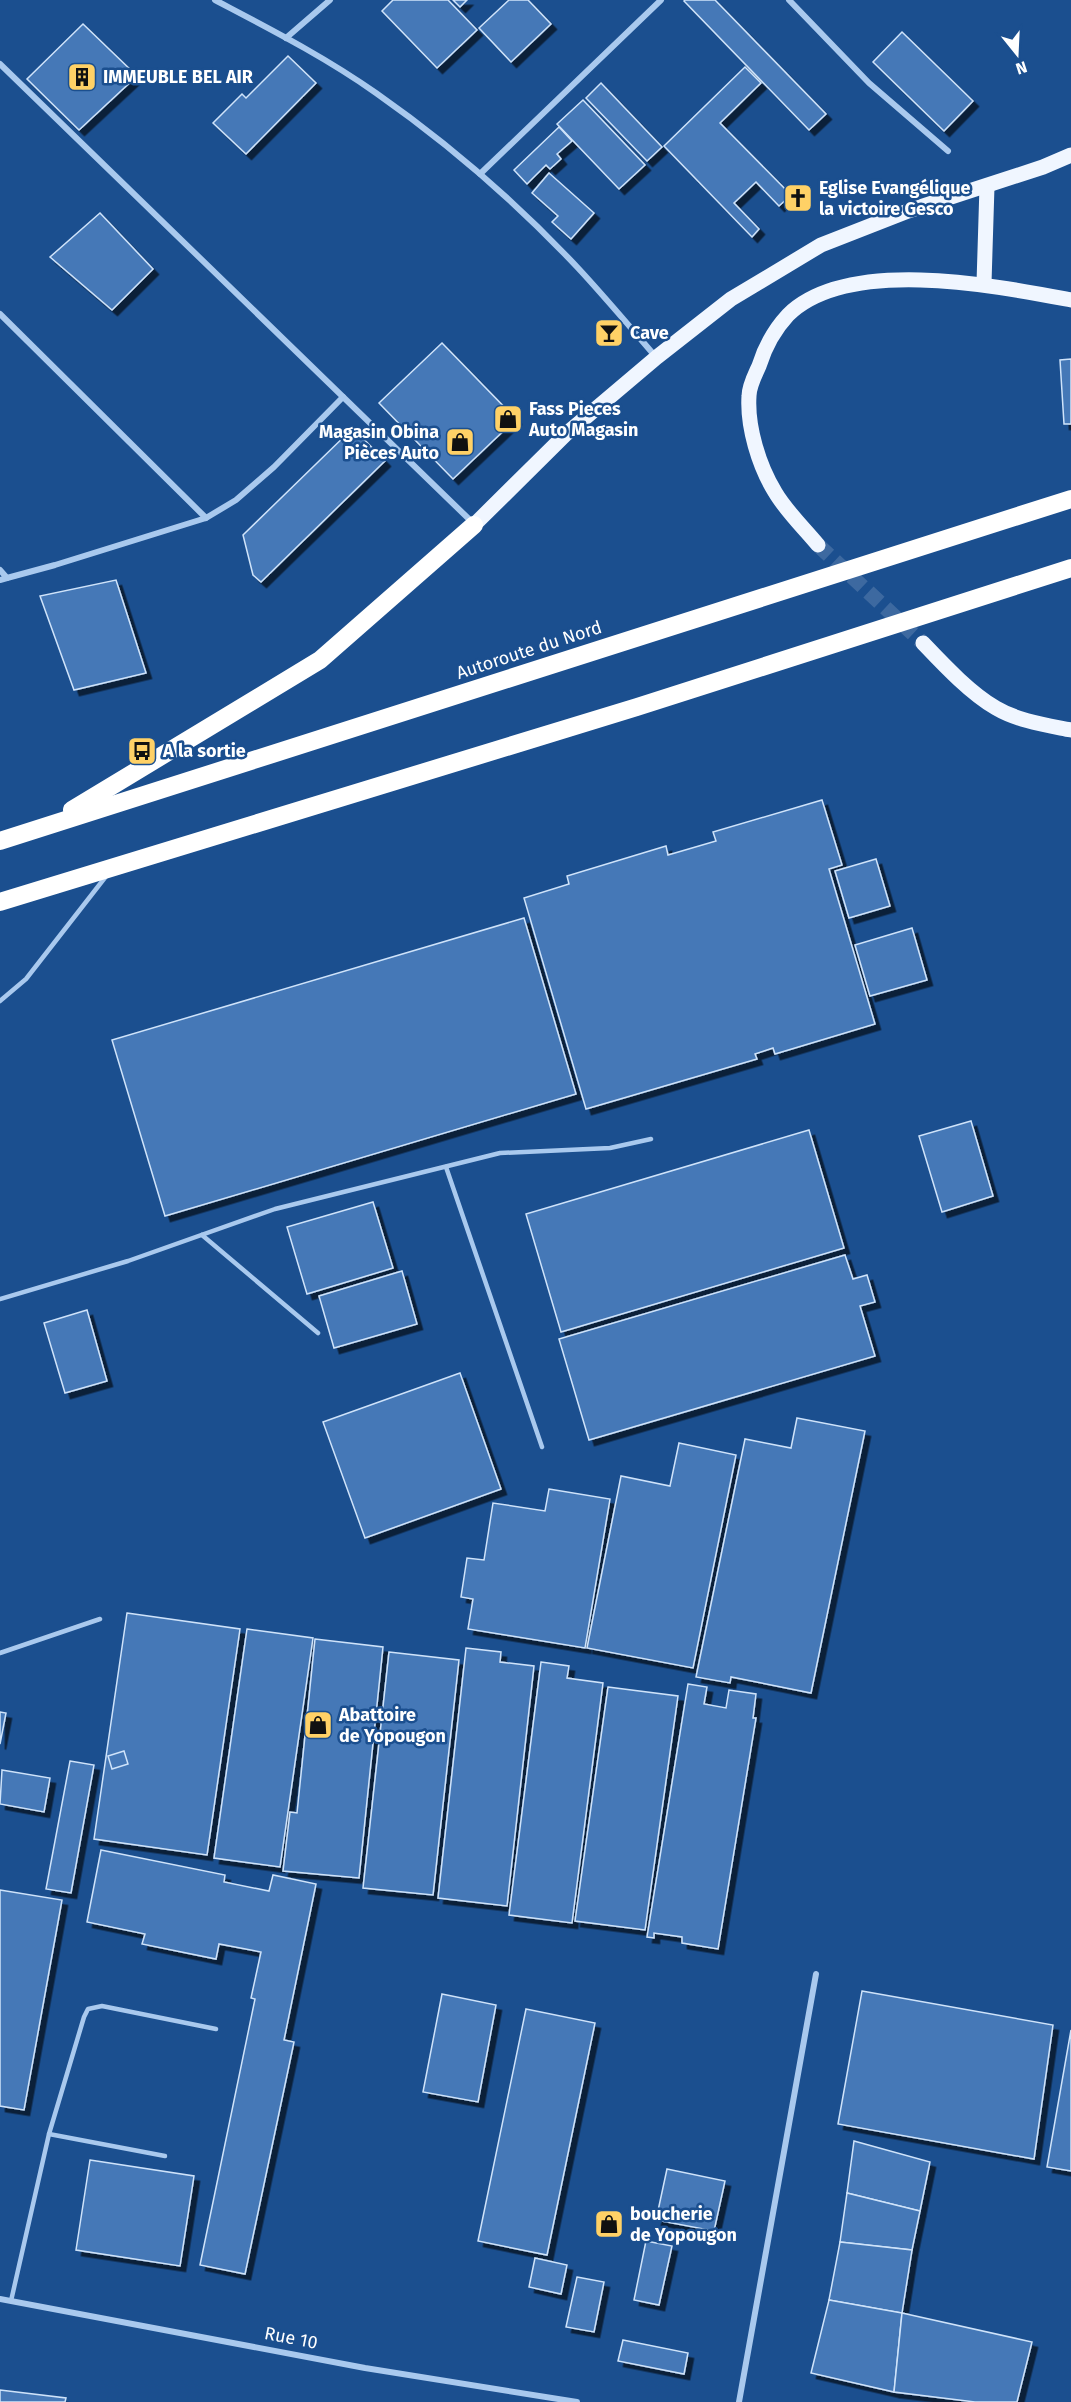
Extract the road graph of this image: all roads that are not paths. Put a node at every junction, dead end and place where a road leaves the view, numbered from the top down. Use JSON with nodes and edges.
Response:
{"nodes":[{"id":1,"x":215,"y":0,"type":"edge"},
{"id":2,"x":330,"y":0,"type":"edge"},
{"id":3,"x":661,"y":0,"type":"edge"},
{"id":4,"x":789,"y":0,"type":"edge"},
{"id":5,"x":286,"y":38,"type":"junction"},
{"id":6,"x":0,"y":64,"type":"edge"},
{"id":7,"x":948,"y":151,"type":"dead end"},
{"id":8,"x":1071,"y":155,"type":"edge"},
{"id":9,"x":480,"y":174,"type":"junction"},
{"id":10,"x":987,"y":186,"type":"junction"},
{"id":11,"x":984,"y":283,"type":"junction"},
{"id":12,"x":1071,"y":300,"type":"edge"},
{"id":13,"x":0,"y":315,"type":"edge"},
{"id":14,"x":657,"y":357,"type":"junction"},
{"id":15,"x":343,"y":397,"type":"junction"},
{"id":16,"x":1071,"y":499,"type":"edge"},
{"id":17,"x":206,"y":518,"type":"junction"},
{"id":18,"x":474,"y":525,"type":"junction"},
{"id":19,"x":818,"y":545,"type":"tunnel mouth"},
{"id":20,"x":1071,"y":568,"type":"edge"},
{"id":21,"x":0,"y":570,"type":"edge"},
{"id":22,"x":7,"y":578,"type":"junction"},
{"id":23,"x":0,"y":580,"type":"edge"},
{"id":24,"x":923,"y":643,"type":"tunnel mouth"},
{"id":25,"x":1071,"y":730,"type":"edge"},
{"id":26,"x":1,"y":840,"type":"edge"},
{"id":27,"x":114,"y":866,"type":"junction"},
{"id":28,"x":0,"y":902,"type":"edge"},
{"id":29,"x":0,"y":1001,"type":"edge"},
{"id":30,"x":651,"y":1139,"type":"dead end"},
{"id":31,"x":446,"y":1167,"type":"junction"},
{"id":32,"x":202,"y":1235,"type":"junction"},
{"id":33,"x":0,"y":1299,"type":"edge"},
{"id":34,"x":318,"y":1333,"type":"dead end"},
{"id":35,"x":542,"y":1447,"type":"dead end"},
{"id":36,"x":100,"y":1619,"type":"dead end"},
{"id":37,"x":0,"y":1653,"type":"edge"},
{"id":38,"x":816,"y":1974,"type":"dead end"},
{"id":39,"x":216,"y":2029,"type":"dead end"},
{"id":40,"x":49,"y":2134,"type":"junction"},
{"id":41,"x":165,"y":2156,"type":"dead end"},
{"id":42,"x":0,"y":2299,"type":"edge"},
{"id":43,"x":10,"y":2301,"type":"junction"},
{"id":44,"x":577,"y":2402,"type":"edge"},
{"id":45,"x":739,"y":2402,"type":"edge"}],
"edges":[{"from":1,"to":5,"type":"street"},
{"from":2,"to":5,"type":"street"},
{"from":3,"to":9,"type":"street"},
{"from":4,"to":7,"type":"street"},
{"from":5,"to":9,"type":"street"},
{"from":6,"to":15,"type":"street"},
{"from":8,"to":10,"type":"main road"},
{"from":9,"to":14,"type":"street"},
{"from":10,"to":11,"type":"main road"},
{"from":10,"to":14,"type":"main road"},
{"from":11,"to":12,"type":"main road"},
{"from":11,"to":19,"type":"main road"},
{"from":13,"to":17,"type":"street"},
{"from":14,"to":18,"type":"main road"},
{"from":15,"to":17,"type":"street"},
{"from":15,"to":18,"type":"street"},
{"from":16,"to":26,"type":"highway","name":"Autoroute du Nord"},
{"from":17,"to":22,"type":"street"},
{"from":18,"to":26,"type":"highway"},
{"from":20,"to":27,"type":"highway"},
{"from":21,"to":22,"type":"street"},
{"from":22,"to":23,"type":"street"},
{"from":24,"to":25,"type":"main road"},
{"from":27,"to":28,"type":"highway"},
{"from":27,"to":29,"type":"lane"},
{"from":30,"to":31,"type":"lane"},
{"from":31,"to":32,"type":"lane"},
{"from":31,"to":35,"type":"lane"},
{"from":32,"to":33,"type":"lane"},
{"from":32,"to":34,"type":"lane"},
{"from":36,"to":37,"type":"lane"},
{"from":38,"to":45,"type":"street"},
{"from":39,"to":40,"type":"lane"},
{"from":40,"to":41,"type":"lane"},
{"from":40,"to":43,"type":"lane"},
{"from":42,"to":43,"type":"street","name":"Rue 10"},
{"from":43,"to":44,"type":"street","name":"Rue 10"}]}
